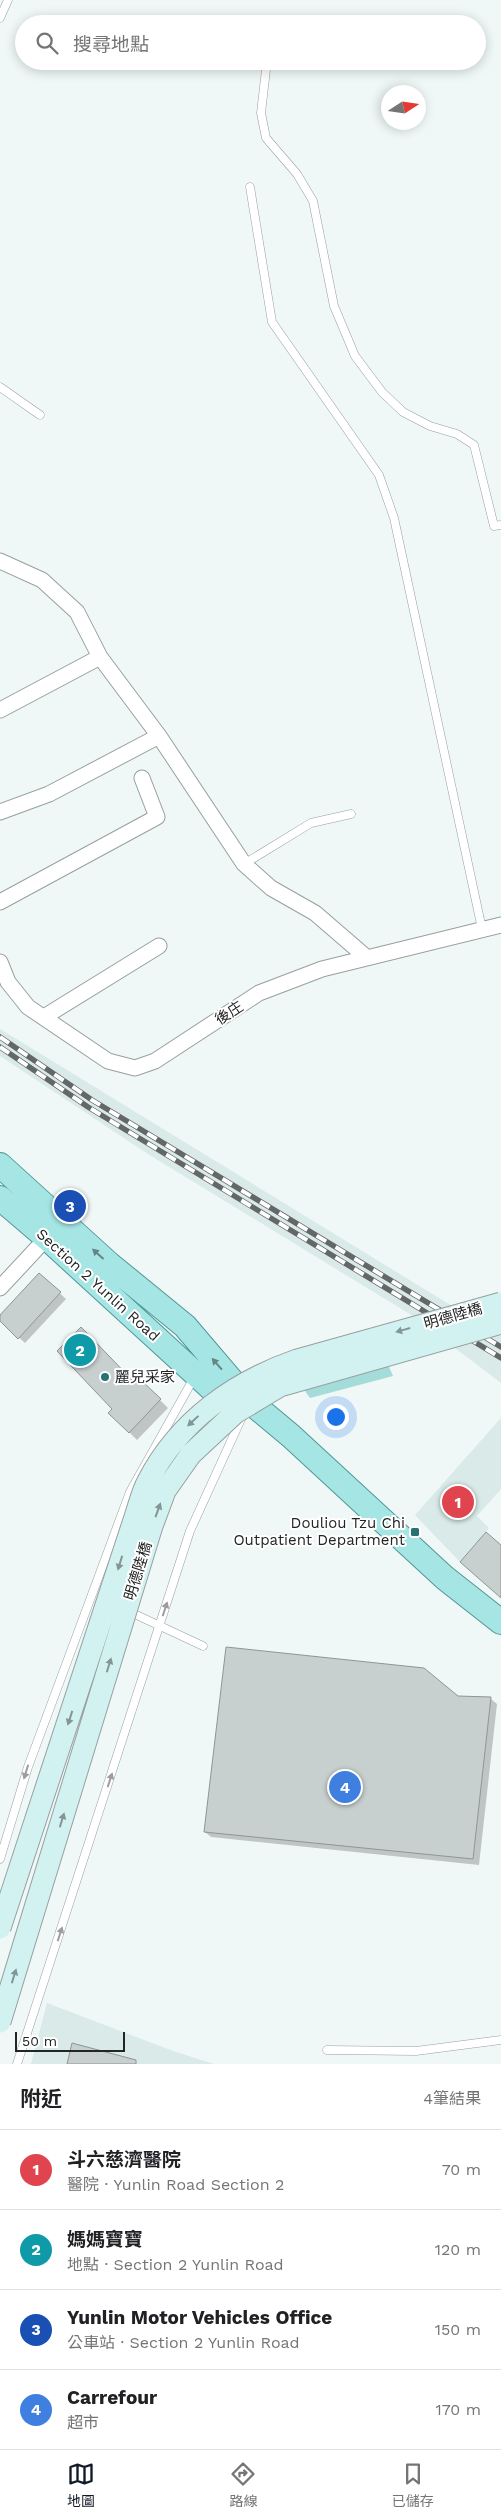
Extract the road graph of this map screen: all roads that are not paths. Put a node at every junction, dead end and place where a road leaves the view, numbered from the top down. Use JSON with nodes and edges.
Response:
{"nodes":[{"id":1,"x":8,"y":0,"type":"edge"},
{"id":2,"x":0,"y":18,"type":"edge"},
{"id":3,"x":266,"y":70,"type":"edge"},
{"id":4,"x":250,"y":186,"type":"dead end"},
{"id":5,"x":0,"y":387,"type":"edge"},
{"id":6,"x":40,"y":415,"type":"dead end"},
{"id":7,"x":501,"y":525,"type":"edge"},
{"id":8,"x":0,"y":561,"type":"edge"},
{"id":9,"x":100,"y":657,"type":"junction"},
{"id":10,"x":0,"y":710,"type":"edge"},
{"id":11,"x":159,"y":736,"type":"junction"},
{"id":12,"x":142,"y":778,"type":"dead end"},
{"id":13,"x":0,"y":812,"type":"edge"},
{"id":14,"x":351,"y":814,"type":"dead end"},
{"id":15,"x":244,"y":864,"type":"junction"},
{"id":16,"x":0,"y":902,"type":"edge"},
{"id":17,"x":501,"y":925,"type":"edge"},
{"id":18,"x":482,"y":929,"type":"junction"},
{"id":19,"x":159,"y":946,"type":"dead end"},
{"id":20,"x":366,"y":957,"type":"junction"},
{"id":21,"x":0,"y":962,"type":"edge"},
{"id":22,"x":44,"y":1016,"type":"junction"},
{"id":23,"x":0,"y":1165,"type":"edge"},
{"id":24,"x":0,"y":1198,"type":"edge"},
{"id":25,"x":55,"y":1229,"type":"junction"},
{"id":26,"x":0,"y":1288,"type":"edge"},
{"id":27,"x":501,"y":1303,"type":"edge"},
{"id":28,"x":501,"y":1323,"type":"edge"},
{"id":29,"x":196,"y":1374,"type":"junction"},
{"id":30,"x":249,"y":1400,"type":"junction"},
{"id":31,"x":93,"y":1593,"type":"junction"},
{"id":32,"x":501,"y":1622,"type":"edge"},
{"id":33,"x":160,"y":1626,"type":"junction"},
{"id":34,"x":203,"y":1646,"type":"dead end"},
{"id":35,"x":0,"y":1859,"type":"edge"},
{"id":36,"x":0,"y":1928,"type":"edge"},
{"id":37,"x":0,"y":2022,"type":"edge"},
{"id":38,"x":501,"y":2040,"type":"edge"},
{"id":39,"x":327,"y":2050,"type":"dead end"},
{"id":40,"x":17,"y":2064,"type":"edge"}],
"edges":[{"from":1,"to":2,"type":"lane"},
{"from":3,"to":7,"type":"lane"},
{"from":4,"to":18,"type":"lane"},
{"from":5,"to":6,"type":"lane"},
{"from":8,"to":9,"type":"street"},
{"from":9,"to":10,"type":"street"},
{"from":9,"to":11,"type":"street"},
{"from":11,"to":13,"type":"street"},
{"from":11,"to":15,"type":"street"},
{"from":12,"to":16,"type":"street"},
{"from":14,"to":15,"type":"lane"},
{"from":15,"to":20,"type":"street"},
{"from":17,"to":18,"type":"street","name":"後庄"},
{"from":18,"to":20,"type":"street","name":"後庄"},
{"from":19,"to":22,"type":"street"},
{"from":20,"to":22,"type":"street","name":"後庄"},
{"from":21,"to":22,"type":"street","name":"後庄"},
{"from":23,"to":25,"type":"main road","name":"Section 2 Yunlin Road"},
{"from":24,"to":25,"type":"main road","name":"Section 2 Yunlin Road"},
{"from":25,"to":26,"type":"street"},
{"from":25,"to":29,"type":"main road","name":"Section 2 Yunlin Road"},
{"from":30,"to":25,"type":"main road","name":"Section 2 Yunlin Road","one_way":true},
{"from":27,"to":36,"type":"main road","name":"明德陸橋","one_way":true,"bridge":true},
{"from":37,"to":28,"type":"main road","name":"明德陸橋","one_way":true,"bridge":true},
{"from":29,"to":30,"type":"main road","name":"Section 2 Yunlin Road"},
{"from":29,"to":31,"type":"lane"},
{"from":30,"to":32,"type":"main road","name":"Section 2 Yunlin Road"},
{"from":33,"to":30,"type":"lane","one_way":true},
{"from":31,"to":33,"type":"lane"},
{"from":31,"to":35,"type":"lane","one_way":true},
{"from":33,"to":34,"type":"lane"},
{"from":40,"to":33,"type":"lane","one_way":true},
{"from":38,"to":39,"type":"lane"}]}
